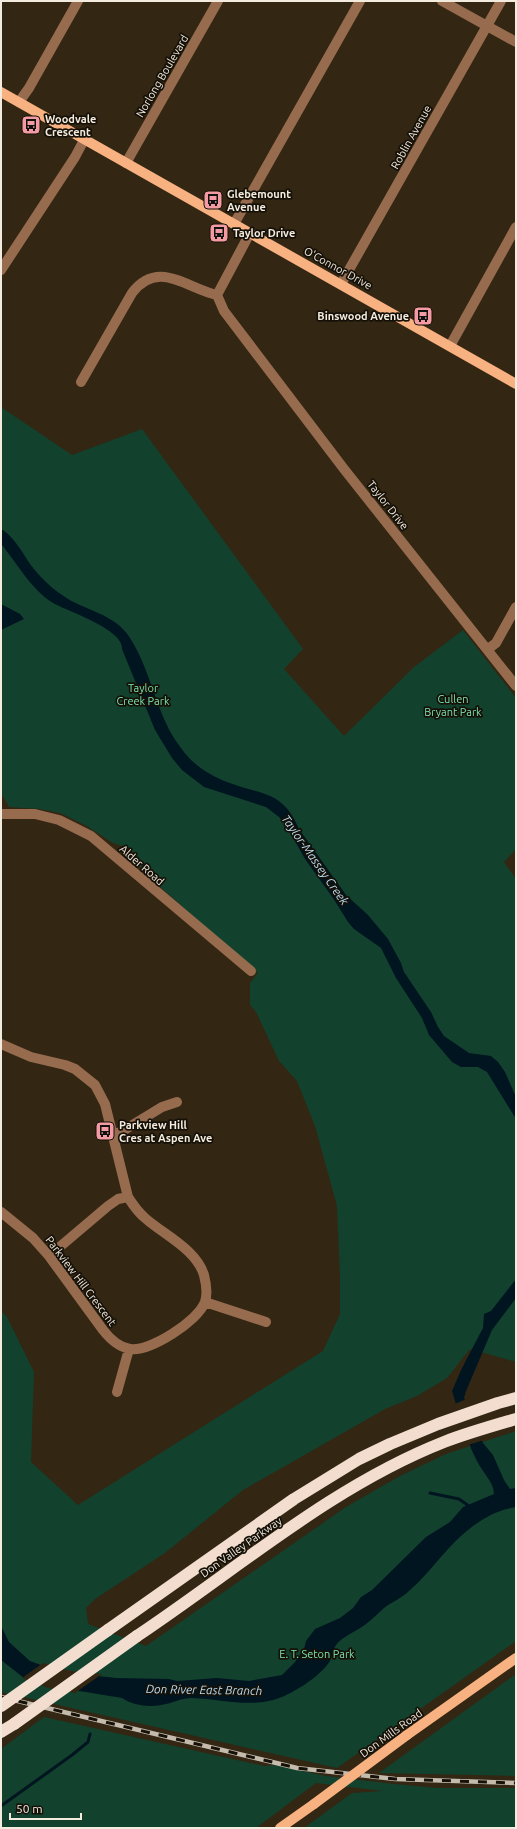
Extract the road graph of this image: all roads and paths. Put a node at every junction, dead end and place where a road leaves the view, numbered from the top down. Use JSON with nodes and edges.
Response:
{"nodes":[{"id":1,"x":78,"y":1,"type":"edge"},
{"id":2,"x":218,"y":1,"type":"edge"},
{"id":3,"x":360,"y":1,"type":"edge"},
{"id":4,"x":442,"y":1,"type":"edge"},
{"id":5,"x":502,"y":1,"type":"edge"},
{"id":6,"x":487,"y":26,"type":"junction"},
{"id":7,"x":516,"y":42,"type":"edge"},
{"id":8,"x":1,"y":92,"type":"edge"},
{"id":9,"x":18,"y":102,"type":"junction"},
{"id":10,"x":84,"y":140,"type":"junction"},
{"id":11,"x":126,"y":163,"type":"junction"},
{"id":12,"x":234,"y":224,"type":"junction"},
{"id":13,"x":516,"y":227,"type":"edge"},
{"id":14,"x":250,"y":233,"type":"junction"},
{"id":15,"x":1,"y":270,"type":"edge"},
{"id":16,"x":342,"y":284,"type":"junction"},
{"id":17,"x":217,"y":295,"type":"junction"},
{"id":18,"x":450,"y":346,"type":"junction"},
{"id":19,"x":81,"y":382,"type":"dead end"},
{"id":20,"x":516,"y":384,"type":"edge"},
{"id":21,"x":516,"y":607,"type":"edge"},
{"id":22,"x":488,"y":649,"type":"junction"},
{"id":23,"x":516,"y":686,"type":"edge"},
{"id":24,"x":1,"y":814,"type":"edge"},
{"id":25,"x":251,"y":971,"type":"dead end"},
{"id":26,"x":1,"y":1044,"type":"edge"},
{"id":27,"x":177,"y":1102,"type":"dead end"},
{"id":28,"x":113,"y":1134,"type":"junction"},
{"id":29,"x":128,"y":1197,"type":"junction"},
{"id":30,"x":1,"y":1212,"type":"edge"},
{"id":31,"x":49,"y":1256,"type":"junction"},
{"id":32,"x":205,"y":1302,"type":"junction"},
{"id":33,"x":266,"y":1322,"type":"dead end"},
{"id":34,"x":129,"y":1349,"type":"junction"},
{"id":35,"x":117,"y":1392,"type":"dead end"},
{"id":36,"x":516,"y":1398,"type":"edge"},
{"id":37,"x":510,"y":1420,"type":"edge"},
{"id":38,"x":516,"y":1658,"type":"edge"},
{"id":39,"x":1,"y":1706,"type":"edge"},
{"id":40,"x":1,"y":1732,"type":"edge"},
{"id":41,"x":280,"y":1828,"type":"edge"}],
"edges":[{"from":1,"to":9,"type":"street"},
{"from":2,"to":11,"type":"street","name":"Norlong Boulevard"},
{"from":3,"to":12,"type":"street"},
{"from":4,"to":6,"type":"street"},
{"from":5,"to":6,"type":"street","name":"Roblin Avenue"},
{"from":6,"to":7,"type":"street"},
{"from":6,"to":16,"type":"street","name":"Roblin Avenue"},
{"from":8,"to":9,"type":"main road","name":"O'Connor Drive"},
{"from":9,"to":10,"type":"main road","name":"O'Connor Drive"},
{"from":10,"to":11,"type":"main road","name":"O'Connor Drive"},
{"from":10,"to":15,"type":"street"},
{"from":11,"to":12,"type":"main road","name":"O'Connor Drive"},
{"from":12,"to":14,"type":"main road","name":"O'Connor Drive"},
{"from":13,"to":18,"type":"street"},
{"from":14,"to":16,"type":"main road","name":"O'Connor Drive"},
{"from":14,"to":17,"type":"street"},
{"from":16,"to":18,"type":"main road","name":"O'Connor Drive"},
{"from":17,"to":19,"type":"street"},
{"from":17,"to":22,"type":"street","name":"Taylor Drive"},
{"from":18,"to":20,"type":"main road","name":"O'Connor Drive"},
{"from":21,"to":22,"type":"street"},
{"from":22,"to":23,"type":"street","name":"Taylor Drive"},
{"from":24,"to":25,"type":"street","name":"Alder Road"},
{"from":26,"to":28,"type":"street"},
{"from":27,"to":28,"type":"street"},
{"from":28,"to":29,"type":"street"},
{"from":29,"to":31,"type":"street"},
{"from":29,"to":32,"type":"street"},
{"from":30,"to":31,"type":"street","name":"Parkview Hill Crescent"},
{"from":31,"to":34,"type":"street","name":"Parkview Hill Crescent"},
{"from":32,"to":33,"type":"street"},
{"from":32,"to":34,"type":"street"},
{"from":34,"to":35,"type":"street"},
{"from":36,"to":39,"type":"highway","name":"Don Valley Parkway","bridge":true},
{"from":37,"to":40,"type":"highway","name":"Don Valley Parkway","bridge":true},
{"from":38,"to":41,"type":"main road","name":"Don Mills Road","bridge":true}]}
